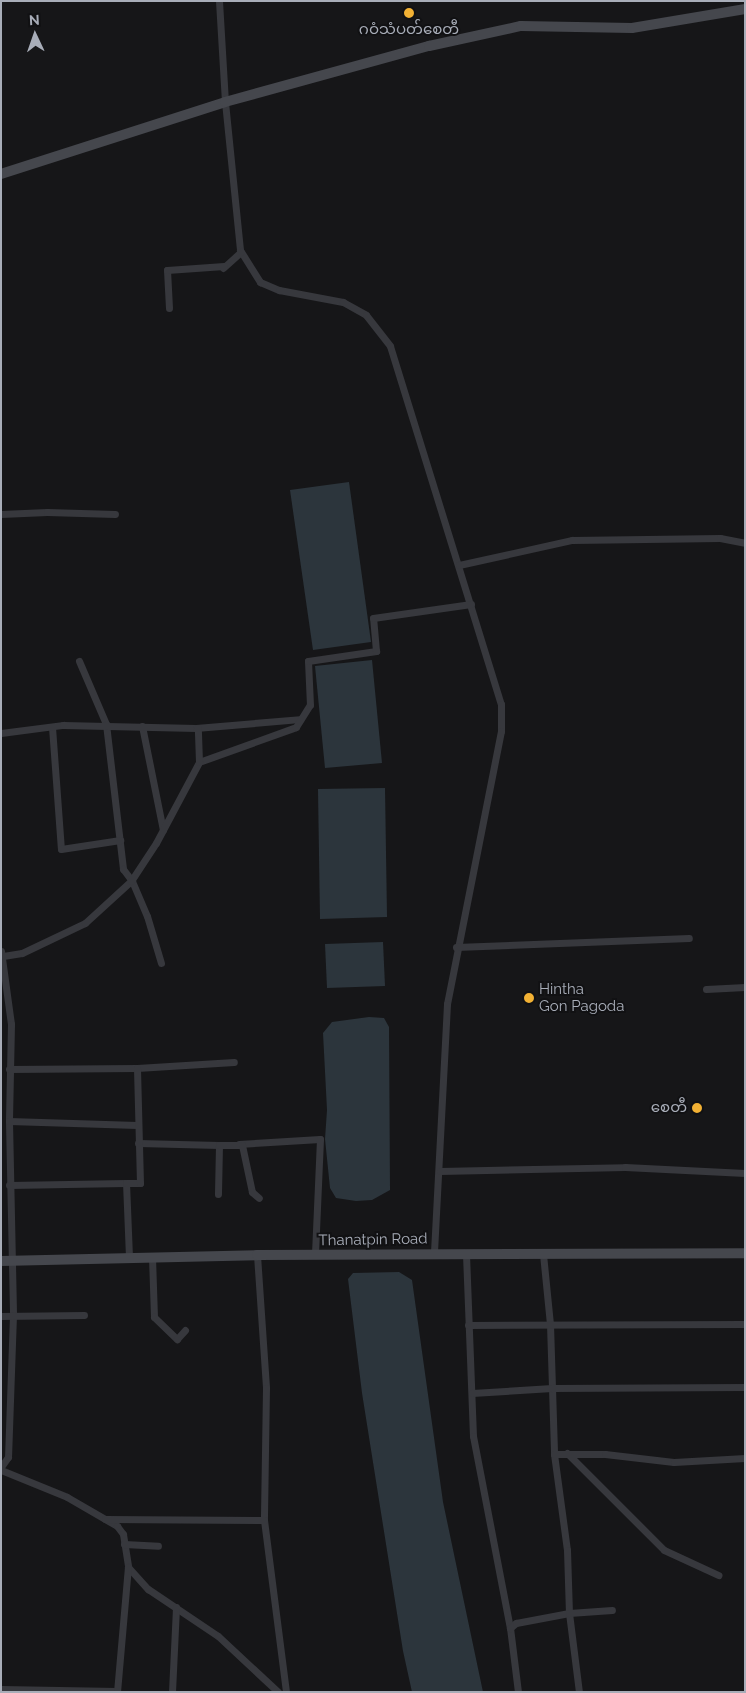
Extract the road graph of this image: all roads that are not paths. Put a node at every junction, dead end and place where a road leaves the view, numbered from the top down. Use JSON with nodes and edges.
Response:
{"nodes":[{"id":1,"x":219,"y":1,"type":"edge"},
{"id":2,"x":745,"y":9,"type":"edge"},
{"id":3,"x":225,"y":102,"type":"junction"},
{"id":4,"x":1,"y":174,"type":"edge"},
{"id":5,"x":241,"y":252,"type":"junction"},
{"id":6,"x":169,"y":308,"type":"dead end"},
{"id":7,"x":1,"y":514,"type":"edge"},
{"id":8,"x":115,"y":514,"type":"dead end"},
{"id":9,"x":745,"y":543,"type":"edge"},
{"id":10,"x":459,"y":564,"type":"junction"},
{"id":11,"x":472,"y":604,"type":"junction"},
{"id":12,"x":79,"y":662,"type":"dead end"},
{"id":13,"x":300,"y":719,"type":"junction"},
{"id":14,"x":106,"y":725,"type":"junction"},
{"id":15,"x":52,"y":726,"type":"junction"},
{"id":16,"x":142,"y":726,"type":"junction"},
{"id":17,"x":198,"y":728,"type":"junction"},
{"id":18,"x":1,"y":733,"type":"edge"},
{"id":19,"x":199,"y":762,"type":"junction"},
{"id":20,"x":163,"y":830,"type":"junction"},
{"id":21,"x":120,"y":840,"type":"junction"},
{"id":22,"x":132,"y":880,"type":"junction"},
{"id":23,"x":689,"y":938,"type":"dead end"},
{"id":24,"x":456,"y":947,"type":"junction"},
{"id":25,"x":2,"y":954,"type":"edge"},
{"id":26,"x":161,"y":962,"type":"dead end"},
{"id":27,"x":745,"y":987,"type":"edge"},
{"id":28,"x":706,"y":989,"type":"dead end"},
{"id":29,"x":234,"y":1062,"type":"dead end"},
{"id":30,"x":137,"y":1068,"type":"junction"},
{"id":31,"x":8,"y":1069,"type":"junction"},
{"id":32,"x":9,"y":1122,"type":"junction"},
{"id":33,"x":137,"y":1125,"type":"junction"},
{"id":34,"x":138,"y":1143,"type":"junction"},
{"id":35,"x":239,"y":1144,"type":"junction"},
{"id":36,"x":219,"y":1145,"type":"junction"},
{"id":37,"x":440,"y":1172,"type":"junction"},
{"id":38,"x":745,"y":1173,"type":"edge"},
{"id":39,"x":126,"y":1183,"type":"junction"},
{"id":40,"x":9,"y":1185,"type":"junction"},
{"id":41,"x":218,"y":1194,"type":"dead end"},
{"id":42,"x":259,"y":1198,"type":"dead end"},
{"id":43,"x":745,"y":1253,"type":"edge"},
{"id":44,"x":434,"y":1254,"type":"junction"},
{"id":45,"x":466,"y":1254,"type":"junction"},
{"id":46,"x":543,"y":1254,"type":"junction"},
{"id":47,"x":257,"y":1255,"type":"junction"},
{"id":48,"x":315,"y":1255,"type":"junction"},
{"id":49,"x":152,"y":1257,"type":"junction"},
{"id":50,"x":129,"y":1258,"type":"junction"},
{"id":51,"x":6,"y":1260,"type":"edge"},
{"id":52,"x":12,"y":1315,"type":"junction"},
{"id":53,"x":84,"y":1315,"type":"dead end"},
{"id":54,"x":1,"y":1316,"type":"edge"},
{"id":55,"x":550,"y":1324,"type":"junction"},
{"id":56,"x":745,"y":1324,"type":"edge"},
{"id":57,"x":468,"y":1326,"type":"junction"},
{"id":58,"x":185,"y":1330,"type":"dead end"},
{"id":59,"x":745,"y":1387,"type":"edge"},
{"id":60,"x":552,"y":1388,"type":"junction"},
{"id":61,"x":472,"y":1393,"type":"junction"},
{"id":62,"x":554,"y":1454,"type":"junction"},
{"id":63,"x":567,"y":1454,"type":"junction"},
{"id":64,"x":745,"y":1458,"type":"edge"},
{"id":65,"x":1,"y":1468,"type":"edge"},
{"id":66,"x":105,"y":1519,"type":"junction"},
{"id":67,"x":264,"y":1520,"type":"junction"},
{"id":68,"x":124,"y":1544,"type":"junction"},
{"id":69,"x":158,"y":1546,"type":"dead end"},
{"id":70,"x":128,"y":1567,"type":"junction"},
{"id":71,"x":718,"y":1575,"type":"dead end"},
{"id":72,"x":176,"y":1607,"type":"junction"},
{"id":73,"x":612,"y":1610,"type":"dead end"},
{"id":74,"x":569,"y":1613,"type":"junction"},
{"id":75,"x":510,"y":1628,"type":"junction"},
{"id":76,"x":1,"y":1689,"type":"edge"},
{"id":77,"x":19,"y":1691,"type":"edge"},
{"id":78,"x":67,"y":1691,"type":"edge"},
{"id":79,"x":117,"y":1691,"type":"edge"},
{"id":80,"x":172,"y":1692,"type":"edge"},
{"id":81,"x":278,"y":1692,"type":"edge"},
{"id":82,"x":286,"y":1692,"type":"edge"},
{"id":83,"x":518,"y":1692,"type":"edge"},
{"id":84,"x":579,"y":1692,"type":"edge"}],
"edges":[{"from":1,"to":3,"type":"street"},
{"from":2,"to":3,"type":"street"},
{"from":3,"to":4,"type":"street"},
{"from":3,"to":5,"type":"street"},
{"from":5,"to":6,"type":"street"},
{"from":5,"to":10,"type":"street"},
{"from":7,"to":8,"type":"street"},
{"from":9,"to":10,"type":"street"},
{"from":10,"to":11,"type":"street"},
{"from":11,"to":13,"type":"street"},
{"from":11,"to":24,"type":"street"},
{"from":12,"to":14,"type":"street"},
{"from":13,"to":17,"type":"street"},
{"from":13,"to":19,"type":"street"},
{"from":14,"to":15,"type":"street"},
{"from":14,"to":16,"type":"street"},
{"from":14,"to":21,"type":"street"},
{"from":15,"to":18,"type":"street"},
{"from":15,"to":21,"type":"street"},
{"from":16,"to":17,"type":"street"},
{"from":16,"to":20,"type":"street"},
{"from":17,"to":19,"type":"street"},
{"from":19,"to":20,"type":"street"},
{"from":20,"to":22,"type":"street"},
{"from":21,"to":22,"type":"street"},
{"from":22,"to":25,"type":"street"},
{"from":22,"to":26,"type":"street"},
{"from":23,"to":24,"type":"street"},
{"from":24,"to":37,"type":"street"},
{"from":25,"to":31,"type":"street"},
{"from":27,"to":28,"type":"street"},
{"from":29,"to":30,"type":"street"},
{"from":30,"to":31,"type":"street"},
{"from":30,"to":33,"type":"street"},
{"from":31,"to":32,"type":"street"},
{"from":32,"to":33,"type":"street"},
{"from":32,"to":40,"type":"street"},
{"from":33,"to":34,"type":"street"},
{"from":34,"to":36,"type":"street"},
{"from":34,"to":39,"type":"street"},
{"from":35,"to":36,"type":"street"},
{"from":35,"to":42,"type":"street"},
{"from":35,"to":48,"type":"street"},
{"from":36,"to":41,"type":"street"},
{"from":37,"to":38,"type":"street"},
{"from":37,"to":44,"type":"street"},
{"from":39,"to":40,"type":"street"},
{"from":39,"to":50,"type":"street"},
{"from":40,"to":51,"type":"street"},
{"from":43,"to":46,"type":"street","name":"Thanatpin Road"},
{"from":44,"to":45,"type":"street","name":"Thanatpin Road"},
{"from":44,"to":48,"type":"street","name":"Thanatpin Road"},
{"from":45,"to":46,"type":"street","name":"Thanatpin Road"},
{"from":45,"to":57,"type":"street"},
{"from":46,"to":55,"type":"street"},
{"from":47,"to":48,"type":"street","name":"Thanatpin Road"},
{"from":47,"to":49,"type":"street","name":"Thanatpin Road"},
{"from":47,"to":67,"type":"street"},
{"from":49,"to":50,"type":"street","name":"Thanatpin Road"},
{"from":49,"to":58,"type":"street"},
{"from":50,"to":51,"type":"street","name":"Thanatpin Road"},
{"from":51,"to":52,"type":"street"},
{"from":52,"to":53,"type":"street"},
{"from":52,"to":54,"type":"street"},
{"from":52,"to":65,"type":"street"},
{"from":55,"to":56,"type":"street"},
{"from":55,"to":57,"type":"street"},
{"from":55,"to":60,"type":"street"},
{"from":57,"to":61,"type":"street"},
{"from":59,"to":60,"type":"street"},
{"from":60,"to":61,"type":"street"},
{"from":60,"to":62,"type":"street"},
{"from":61,"to":75,"type":"street"},
{"from":62,"to":63,"type":"street"},
{"from":62,"to":74,"type":"street"},
{"from":63,"to":64,"type":"street"},
{"from":63,"to":71,"type":"street"},
{"from":65,"to":66,"type":"street"},
{"from":66,"to":67,"type":"street"},
{"from":66,"to":68,"type":"street"},
{"from":67,"to":82,"type":"street"},
{"from":68,"to":69,"type":"street"},
{"from":68,"to":70,"type":"street"},
{"from":70,"to":72,"type":"street"},
{"from":70,"to":79,"type":"street"},
{"from":72,"to":80,"type":"street"},
{"from":72,"to":81,"type":"street"},
{"from":73,"to":74,"type":"street"},
{"from":74,"to":75,"type":"street"},
{"from":74,"to":84,"type":"street"},
{"from":75,"to":83,"type":"street"},
{"from":76,"to":77,"type":"street"},
{"from":77,"to":78,"type":"street"},
{"from":78,"to":79,"type":"street"}]}
